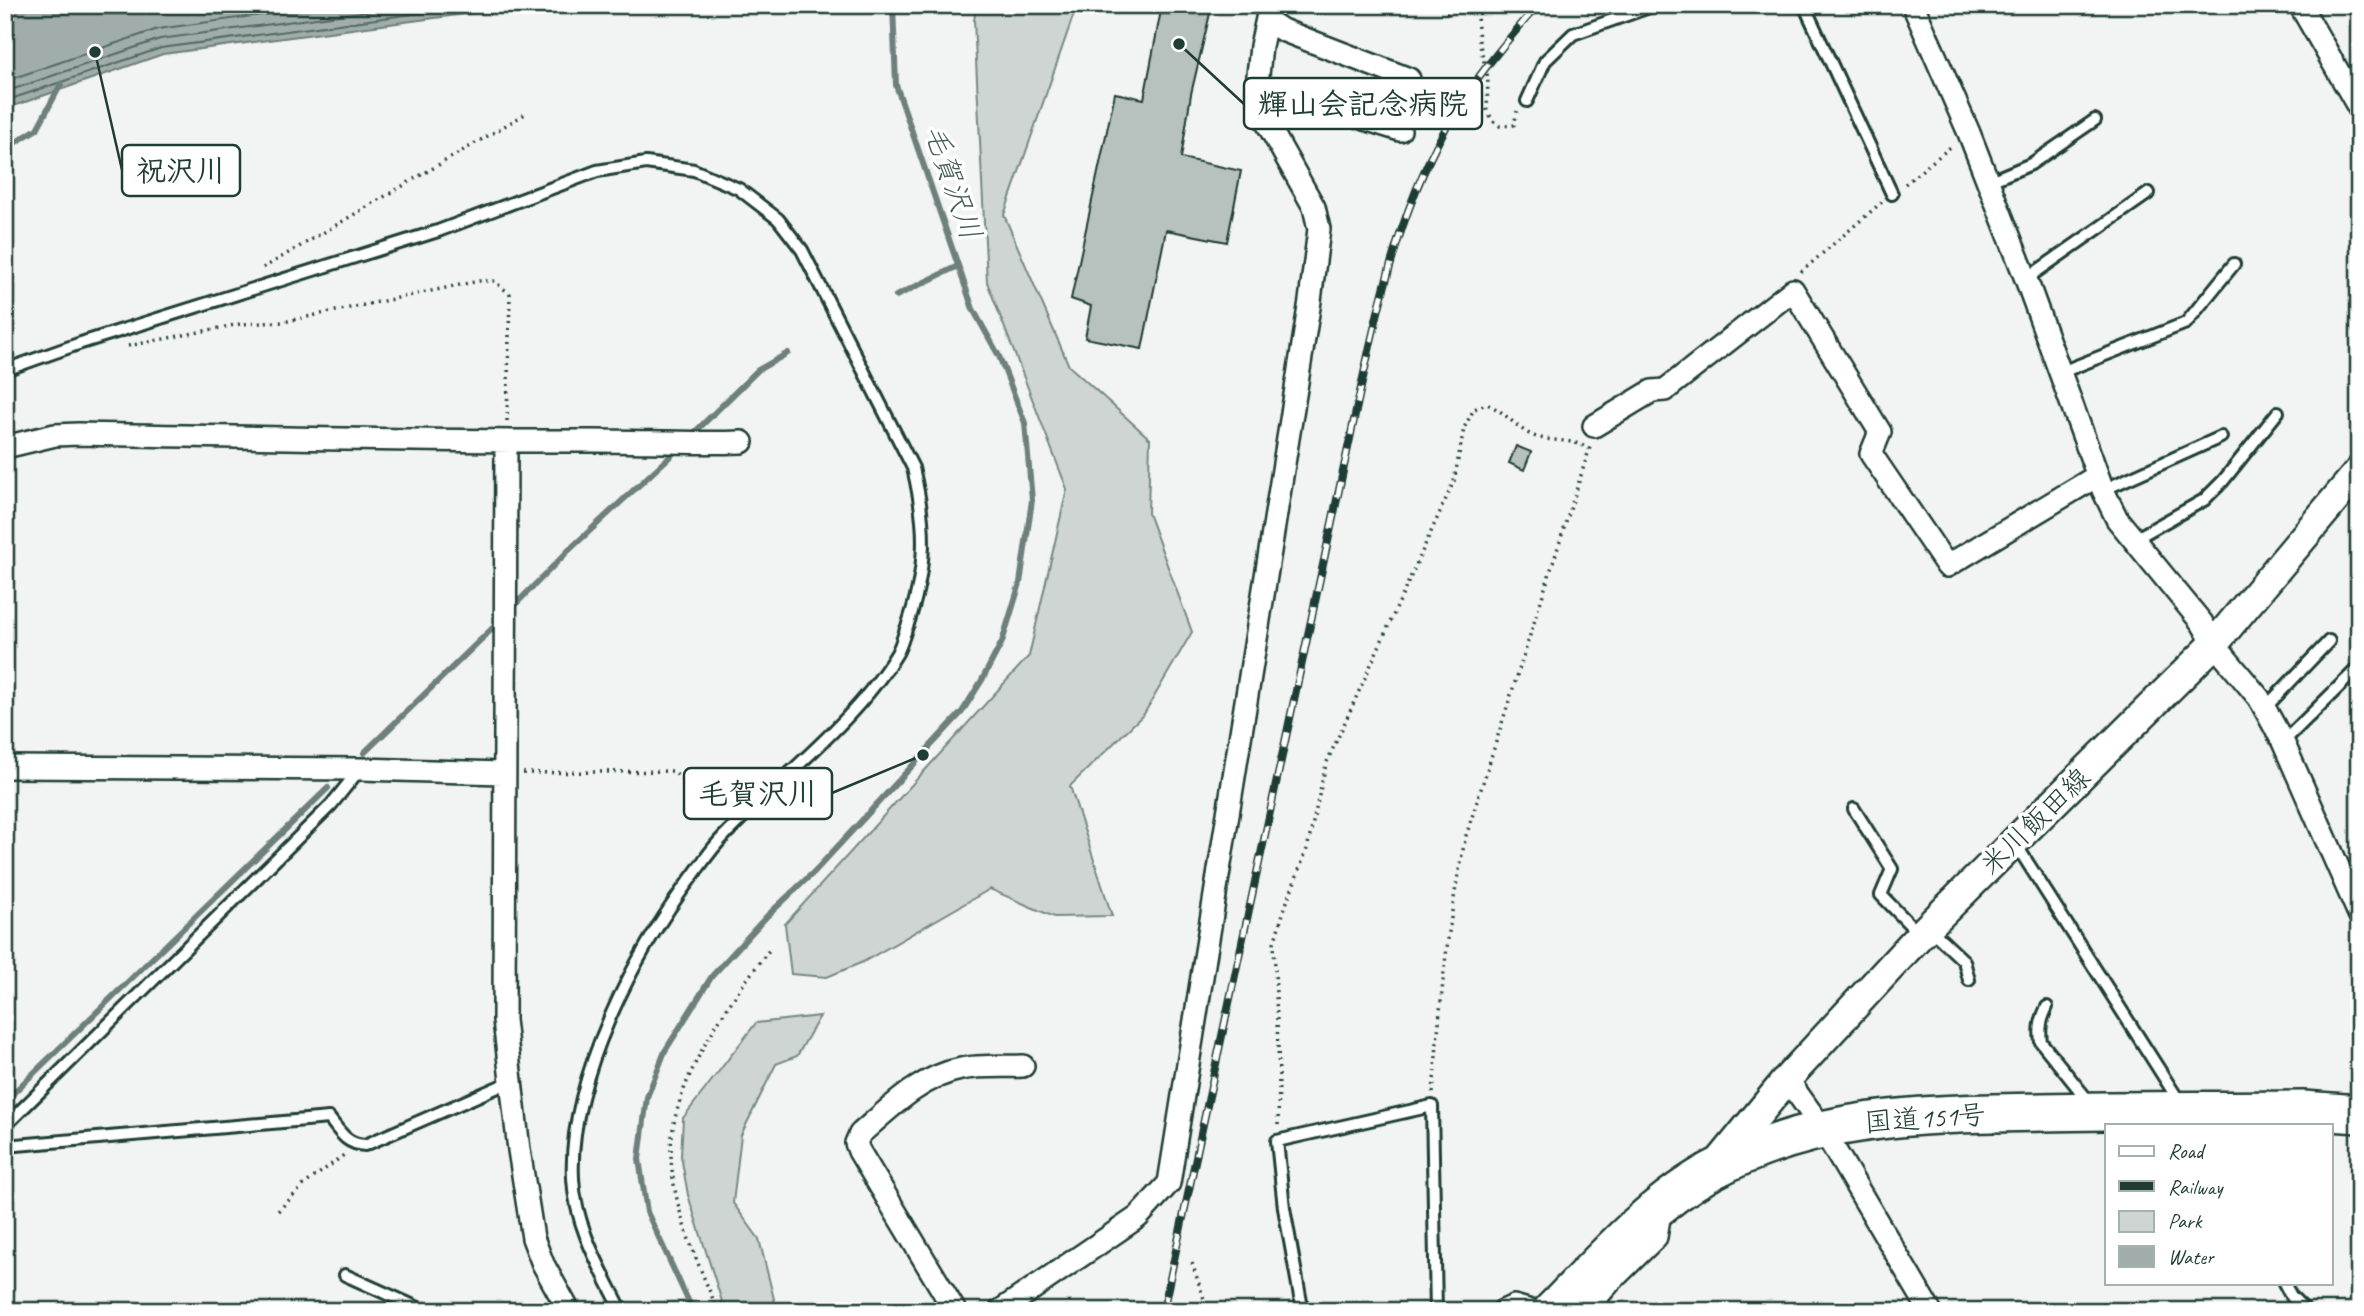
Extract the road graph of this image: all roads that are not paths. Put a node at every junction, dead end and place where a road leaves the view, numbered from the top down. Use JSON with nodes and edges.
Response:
{"nodes":[{"id":1,"x":1655,"y":5,"type":"edge"},
{"id":2,"x":1804,"y":5,"type":"edge"},
{"id":3,"x":1913,"y":5,"type":"edge"},
{"id":4,"x":2300,"y":5,"type":"edge"},
{"id":5,"x":1268,"y":13,"type":"edge"},
{"id":6,"x":1409,"y":79,"type":"dead end"},
{"id":7,"x":1257,"y":85,"type":"junction"},
{"id":8,"x":1527,"y":102,"type":"dead end"},
{"id":9,"x":2359,"y":108,"type":"edge"},
{"id":10,"x":2095,"y":120,"type":"dead end"},
{"id":11,"x":1400,"y":130,"type":"dead end"},
{"id":12,"x":1988,"y":182,"type":"junction"},
{"id":13,"x":2149,"y":193,"type":"dead end"},
{"id":14,"x":1892,"y":194,"type":"road end"},
{"id":15,"x":2234,"y":264,"type":"dead end"},
{"id":16,"x":2026,"y":279,"type":"junction"},
{"id":17,"x":5,"y":370,"type":"edge"},
{"id":18,"x":2059,"y":373,"type":"junction"},
{"id":19,"x":2278,"y":412,"type":"dead end"},
{"id":20,"x":1594,"y":426,"type":"road end"},
{"id":21,"x":2221,"y":437,"type":"dead end"},
{"id":22,"x":506,"y":441,"type":"junction"},
{"id":23,"x":742,"y":442,"type":"dead end"},
{"id":24,"x":5,"y":447,"type":"edge"},
{"id":25,"x":2359,"y":471,"type":"edge"},
{"id":26,"x":2100,"y":483,"type":"junction"},
{"id":27,"x":2133,"y":540,"type":"junction"},
{"id":28,"x":2329,"y":641,"type":"dead end"},
{"id":29,"x":2214,"y":644,"type":"junction"},
{"id":30,"x":2359,"y":667,"type":"edge"},
{"id":31,"x":2265,"y":708,"type":"junction"},
{"id":32,"x":2283,"y":741,"type":"junction"},
{"id":33,"x":5,"y":767,"type":"edge"},
{"id":34,"x":360,"y":769,"type":"junction"},
{"id":35,"x":503,"y":773,"type":"junction"},
{"id":36,"x":1854,"y":809,"type":"dead end"},
{"id":37,"x":2013,"y":841,"type":"junction"},
{"id":38,"x":2359,"y":914,"type":"edge"},
{"id":39,"x":1924,"y":931,"type":"junction"},
{"id":40,"x":1969,"y":980,"type":"dead end"},
{"id":41,"x":2047,"y":1007,"type":"dead end"},
{"id":42,"x":1023,"y":1066,"type":"dead end"},
{"id":43,"x":1787,"y":1079,"type":"junction"},
{"id":44,"x":512,"y":1081,"type":"junction"},
{"id":45,"x":2096,"y":1111,"type":"junction"},
{"id":46,"x":2359,"y":1114,"type":"edge"},
{"id":47,"x":2191,"y":1118,"type":"edge"},
{"id":48,"x":5,"y":1126,"type":"edge"},
{"id":49,"x":1822,"y":1128,"type":"junction"},
{"id":50,"x":5,"y":1146,"type":"edge"},
{"id":51,"x":1711,"y":1171,"type":"junction"},
{"id":52,"x":1661,"y":1205,"type":"junction"},
{"id":53,"x":345,"y":1275,"type":"dead end"},
{"id":54,"x":2285,"y":1284,"type":"edge"},
{"id":55,"x":425,"y":1311,"type":"edge"},
{"id":56,"x":569,"y":1311,"type":"edge"},
{"id":57,"x":622,"y":1311,"type":"edge"},
{"id":58,"x":955,"y":1311,"type":"edge"},
{"id":59,"x":1000,"y":1311,"type":"edge"},
{"id":60,"x":1306,"y":1311,"type":"edge"},
{"id":61,"x":1436,"y":1311,"type":"edge"},
{"id":62,"x":1503,"y":1311,"type":"edge"},
{"id":63,"x":1531,"y":1311,"type":"edge"},
{"id":64,"x":1552,"y":1311,"type":"edge"},
{"id":65,"x":1585,"y":1311,"type":"edge"},
{"id":66,"x":1930,"y":1311,"type":"edge"},
{"id":67,"x":2306,"y":1311,"type":"edge"}],
"edges":[{"from":1,"to":8,"type":"lane"},
{"from":2,"to":14,"type":"lane"},
{"from":3,"to":12,"type":"street"},
{"from":4,"to":9,"type":"street"},
{"from":5,"to":6,"type":"street"},
{"from":5,"to":7,"type":"street"},
{"from":7,"to":11,"type":"street"},
{"from":7,"to":59,"type":"street"},
{"from":10,"to":12,"type":"lane"},
{"from":12,"to":16,"type":"street"},
{"from":13,"to":16,"type":"lane"},
{"from":15,"to":18,"type":"lane"},
{"from":16,"to":18,"type":"street"},
{"from":17,"to":57,"type":"lane"},
{"from":18,"to":26,"type":"street"},
{"from":19,"to":27,"type":"lane"},
{"from":20,"to":26,"type":"street"},
{"from":21,"to":26,"type":"lane"},
{"from":22,"to":23,"type":"street"},
{"from":22,"to":24,"type":"street"},
{"from":22,"to":35,"type":"street"},
{"from":25,"to":29,"type":"main road","name":"米川飯田線"},
{"from":26,"to":27,"type":"street"},
{"from":27,"to":29,"type":"street"},
{"from":28,"to":31,"type":"lane"},
{"from":29,"to":31,"type":"street"},
{"from":29,"to":37,"type":"main road","name":"米川飯田線"},
{"from":30,"to":32,"type":"lane"},
{"from":31,"to":32,"type":"street"},
{"from":32,"to":38,"type":"street"},
{"from":33,"to":34,"type":"street"},
{"from":34,"to":35,"type":"street"},
{"from":34,"to":48,"type":"lane"},
{"from":35,"to":44,"type":"street"},
{"from":36,"to":39,"type":"lane"},
{"from":37,"to":39,"type":"main road","name":"米川飯田線"},
{"from":37,"to":47,"type":"lane"},
{"from":39,"to":40,"type":"lane"},
{"from":39,"to":43,"type":"main road","name":"米川飯田線"},
{"from":41,"to":45,"type":"lane"},
{"from":42,"to":58,"type":"street"},
{"from":43,"to":49,"type":"street"},
{"from":43,"to":51,"type":"main road","name":"米川飯田線"},
{"from":44,"to":50,"type":"lane"},
{"from":44,"to":56,"type":"street"},
{"from":45,"to":47,"type":"highway","name":"国道151号"},
{"from":45,"to":49,"type":"highway","name":"国道151号"},
{"from":46,"to":47,"type":"highway","name":"国道151号"},
{"from":49,"to":51,"type":"highway","name":"国道151号"},
{"from":49,"to":66,"type":"street"},
{"from":51,"to":52,"type":"highway","name":"国道151号"},
{"from":52,"to":64,"type":"highway","name":"国道151号"},
{"from":52,"to":65,"type":"street"},
{"from":53,"to":55,"type":"lane"},
{"from":54,"to":67,"type":"lane"},
{"from":60,"to":61,"type":"lane"},
{"from":62,"to":63,"type":"street"}]}
